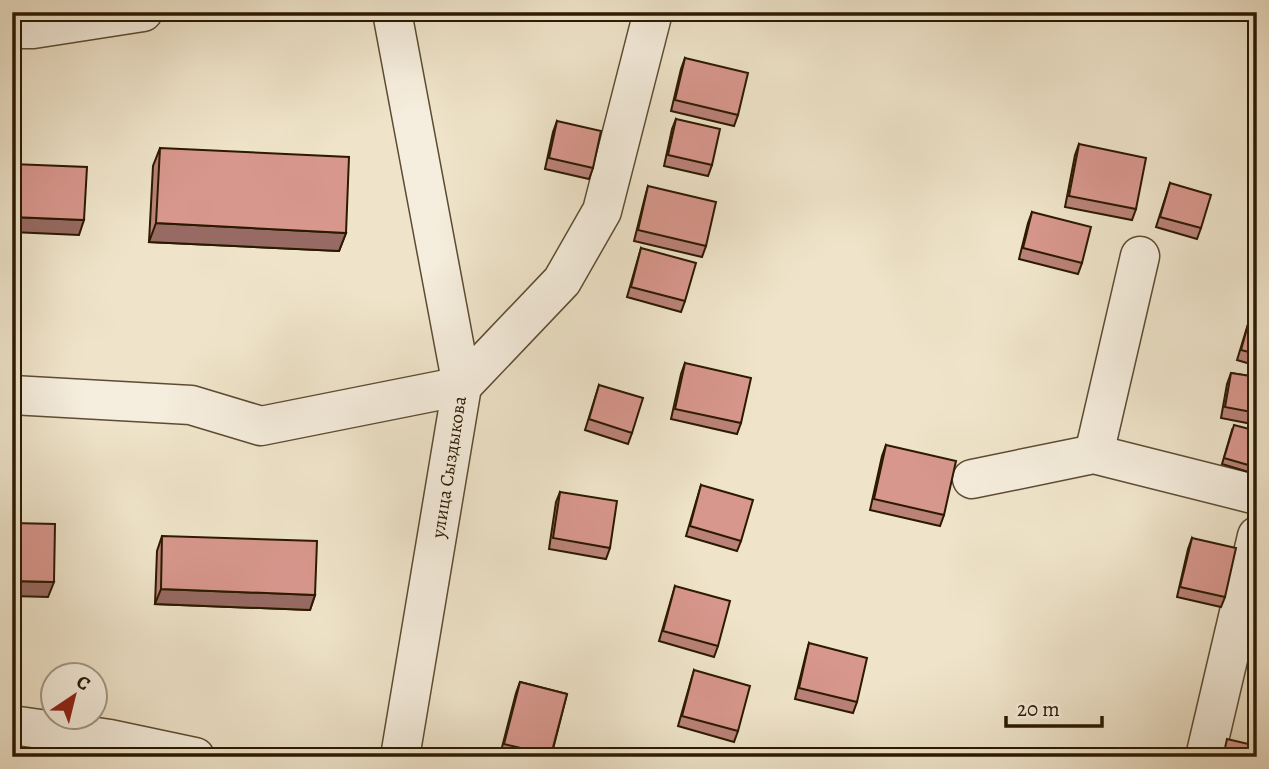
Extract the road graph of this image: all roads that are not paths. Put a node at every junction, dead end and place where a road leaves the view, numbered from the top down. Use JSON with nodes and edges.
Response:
{"nodes":[{"id":1,"x":142,"y":12,"type":"edge"},
{"id":2,"x":392,"y":12,"type":"edge"},
{"id":3,"x":653,"y":12,"type":"edge"},
{"id":4,"x":12,"y":29,"type":"edge"},
{"id":5,"x":1140,"y":256,"type":"dead end"},
{"id":6,"x":462,"y":386,"type":"junction"},
{"id":7,"x":12,"y":395,"type":"edge"},
{"id":8,"x":1094,"y":454,"type":"junction"},
{"id":9,"x":972,"y":479,"type":"dead end"},
{"id":10,"x":1257,"y":495,"type":"edge"},
{"id":11,"x":1257,"y":536,"type":"edge"},
{"id":12,"x":12,"y":725,"type":"edge"},
{"id":13,"x":109,"y":748,"type":"edge"},
{"id":14,"x":195,"y":757,"type":"edge"},
{"id":15,"x":400,"y":757,"type":"edge"},
{"id":16,"x":1205,"y":757,"type":"edge"}],
"edges":[{"from":1,"to":4,"type":"street"},
{"from":2,"to":6,"type":"street","name":"улица Сыздыкова"},
{"from":3,"to":6,"type":"street"},
{"from":5,"to":8,"type":"street"},
{"from":6,"to":7,"type":"street"},
{"from":6,"to":15,"type":"street","name":"улица Сыздыкова"},
{"from":8,"to":9,"type":"street"},
{"from":8,"to":10,"type":"street"},
{"from":11,"to":16,"type":"street"},
{"from":12,"to":13,"type":"street"},
{"from":13,"to":14,"type":"street"}]}
